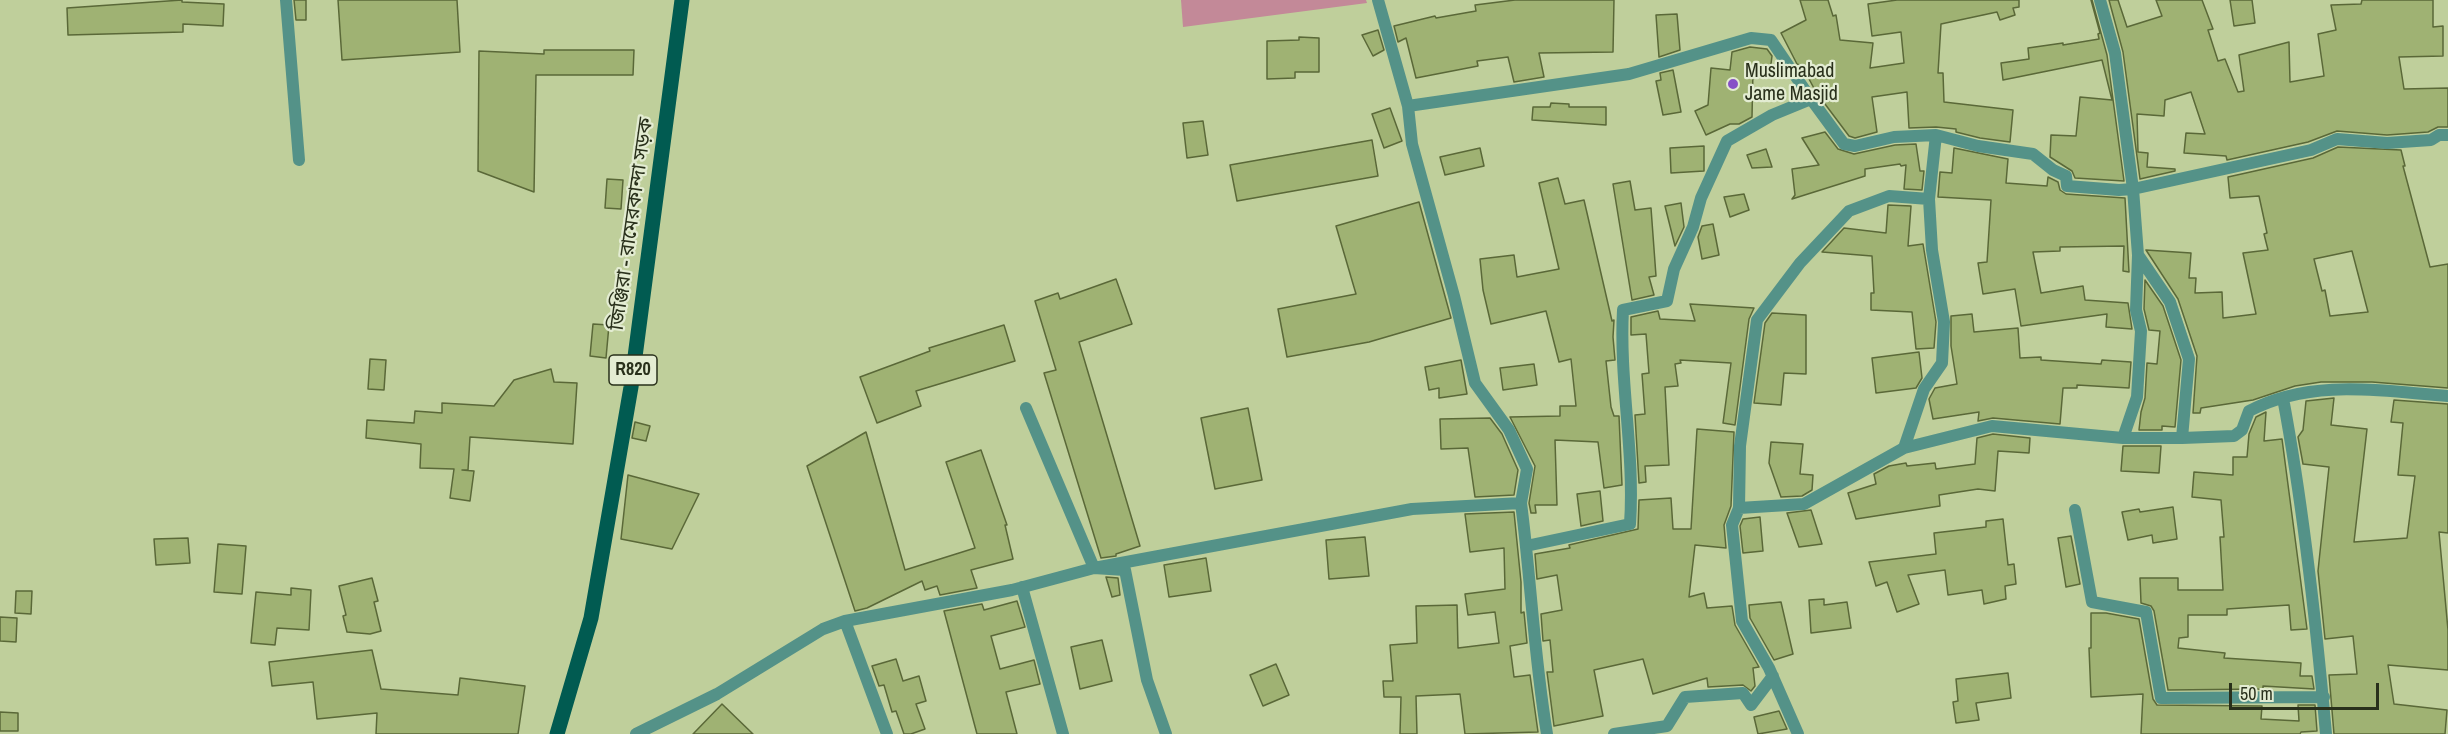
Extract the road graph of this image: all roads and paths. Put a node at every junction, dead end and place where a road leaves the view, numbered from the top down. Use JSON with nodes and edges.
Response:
{"nodes":[{"id":1,"x":286,"y":0,"type":"edge"},
{"id":2,"x":682,"y":0,"type":"edge"},
{"id":3,"x":1378,"y":0,"type":"edge"},
{"id":4,"x":2100,"y":0,"type":"edge"},
{"id":5,"x":1810,"y":99,"type":"junction"},
{"id":6,"x":1408,"y":106,"type":"junction"},
{"id":7,"x":1936,"y":135,"type":"junction"},
{"id":8,"x":2448,"y":135,"type":"edge"},
{"id":9,"x":299,"y":160,"type":"dead end"},
{"id":10,"x":2133,"y":189,"type":"junction"},
{"id":11,"x":1929,"y":199,"type":"junction"},
{"id":12,"x":2138,"y":255,"type":"junction"},
{"id":13,"x":2448,"y":396,"type":"edge"},
{"id":14,"x":2283,"y":398,"type":"junction"},
{"id":15,"x":1026,"y":408,"type":"dead end"},
{"id":16,"x":2123,"y":438,"type":"junction"},
{"id":17,"x":2182,"y":438,"type":"junction"},
{"id":18,"x":1904,"y":448,"type":"junction"},
{"id":19,"x":1521,"y":503,"type":"junction"},
{"id":20,"x":1739,"y":508,"type":"junction"},
{"id":21,"x":2075,"y":510,"type":"dead end"},
{"id":22,"x":1527,"y":546,"type":"junction"},
{"id":23,"x":1094,"y":568,"type":"junction"},
{"id":24,"x":1022,"y":587,"type":"junction"},
{"id":25,"x":845,"y":621,"type":"junction"},
{"id":26,"x":1773,"y":676,"type":"junction"},
{"id":27,"x":2324,"y":698,"type":"junction"},
{"id":28,"x":557,"y":734,"type":"edge"},
{"id":29,"x":636,"y":734,"type":"edge"},
{"id":30,"x":887,"y":734,"type":"edge"},
{"id":31,"x":1063,"y":734,"type":"edge"},
{"id":32,"x":1166,"y":734,"type":"edge"},
{"id":33,"x":1547,"y":734,"type":"edge"},
{"id":34,"x":1614,"y":734,"type":"edge"},
{"id":35,"x":1798,"y":734,"type":"edge"},
{"id":36,"x":2326,"y":734,"type":"edge"}],
"edges":[{"from":1,"to":9,"type":"street"},
{"from":2,"to":28,"type":"main road","name":"জিঞ্জিরা - রামেরকান্দা সড়ক","number":"R820"},
{"from":3,"to":6,"type":"street"},
{"from":4,"to":10,"type":"street"},
{"from":5,"to":6,"type":"street"},
{"from":5,"to":7,"type":"street"},
{"from":5,"to":22,"type":"street"},
{"from":6,"to":19,"type":"street"},
{"from":7,"to":10,"type":"street"},
{"from":7,"to":11,"type":"street"},
{"from":8,"to":10,"type":"street"},
{"from":10,"to":12,"type":"street"},
{"from":11,"to":18,"type":"street"},
{"from":11,"to":20,"type":"street"},
{"from":12,"to":16,"type":"street"},
{"from":12,"to":17,"type":"street"},
{"from":13,"to":14,"type":"street"},
{"from":14,"to":17,"type":"street"},
{"from":14,"to":27,"type":"street"},
{"from":15,"to":23,"type":"street"},
{"from":16,"to":17,"type":"street"},
{"from":16,"to":18,"type":"street"},
{"from":18,"to":20,"type":"street"},
{"from":19,"to":22,"type":"street"},
{"from":19,"to":23,"type":"street"},
{"from":20,"to":26,"type":"street"},
{"from":21,"to":27,"type":"street"},
{"from":22,"to":33,"type":"street"},
{"from":23,"to":24,"type":"street"},
{"from":23,"to":32,"type":"street"},
{"from":24,"to":25,"type":"street"},
{"from":24,"to":31,"type":"street"},
{"from":25,"to":29,"type":"street"},
{"from":25,"to":30,"type":"street"},
{"from":26,"to":34,"type":"street"},
{"from":26,"to":35,"type":"street"},
{"from":27,"to":36,"type":"street"}]}
